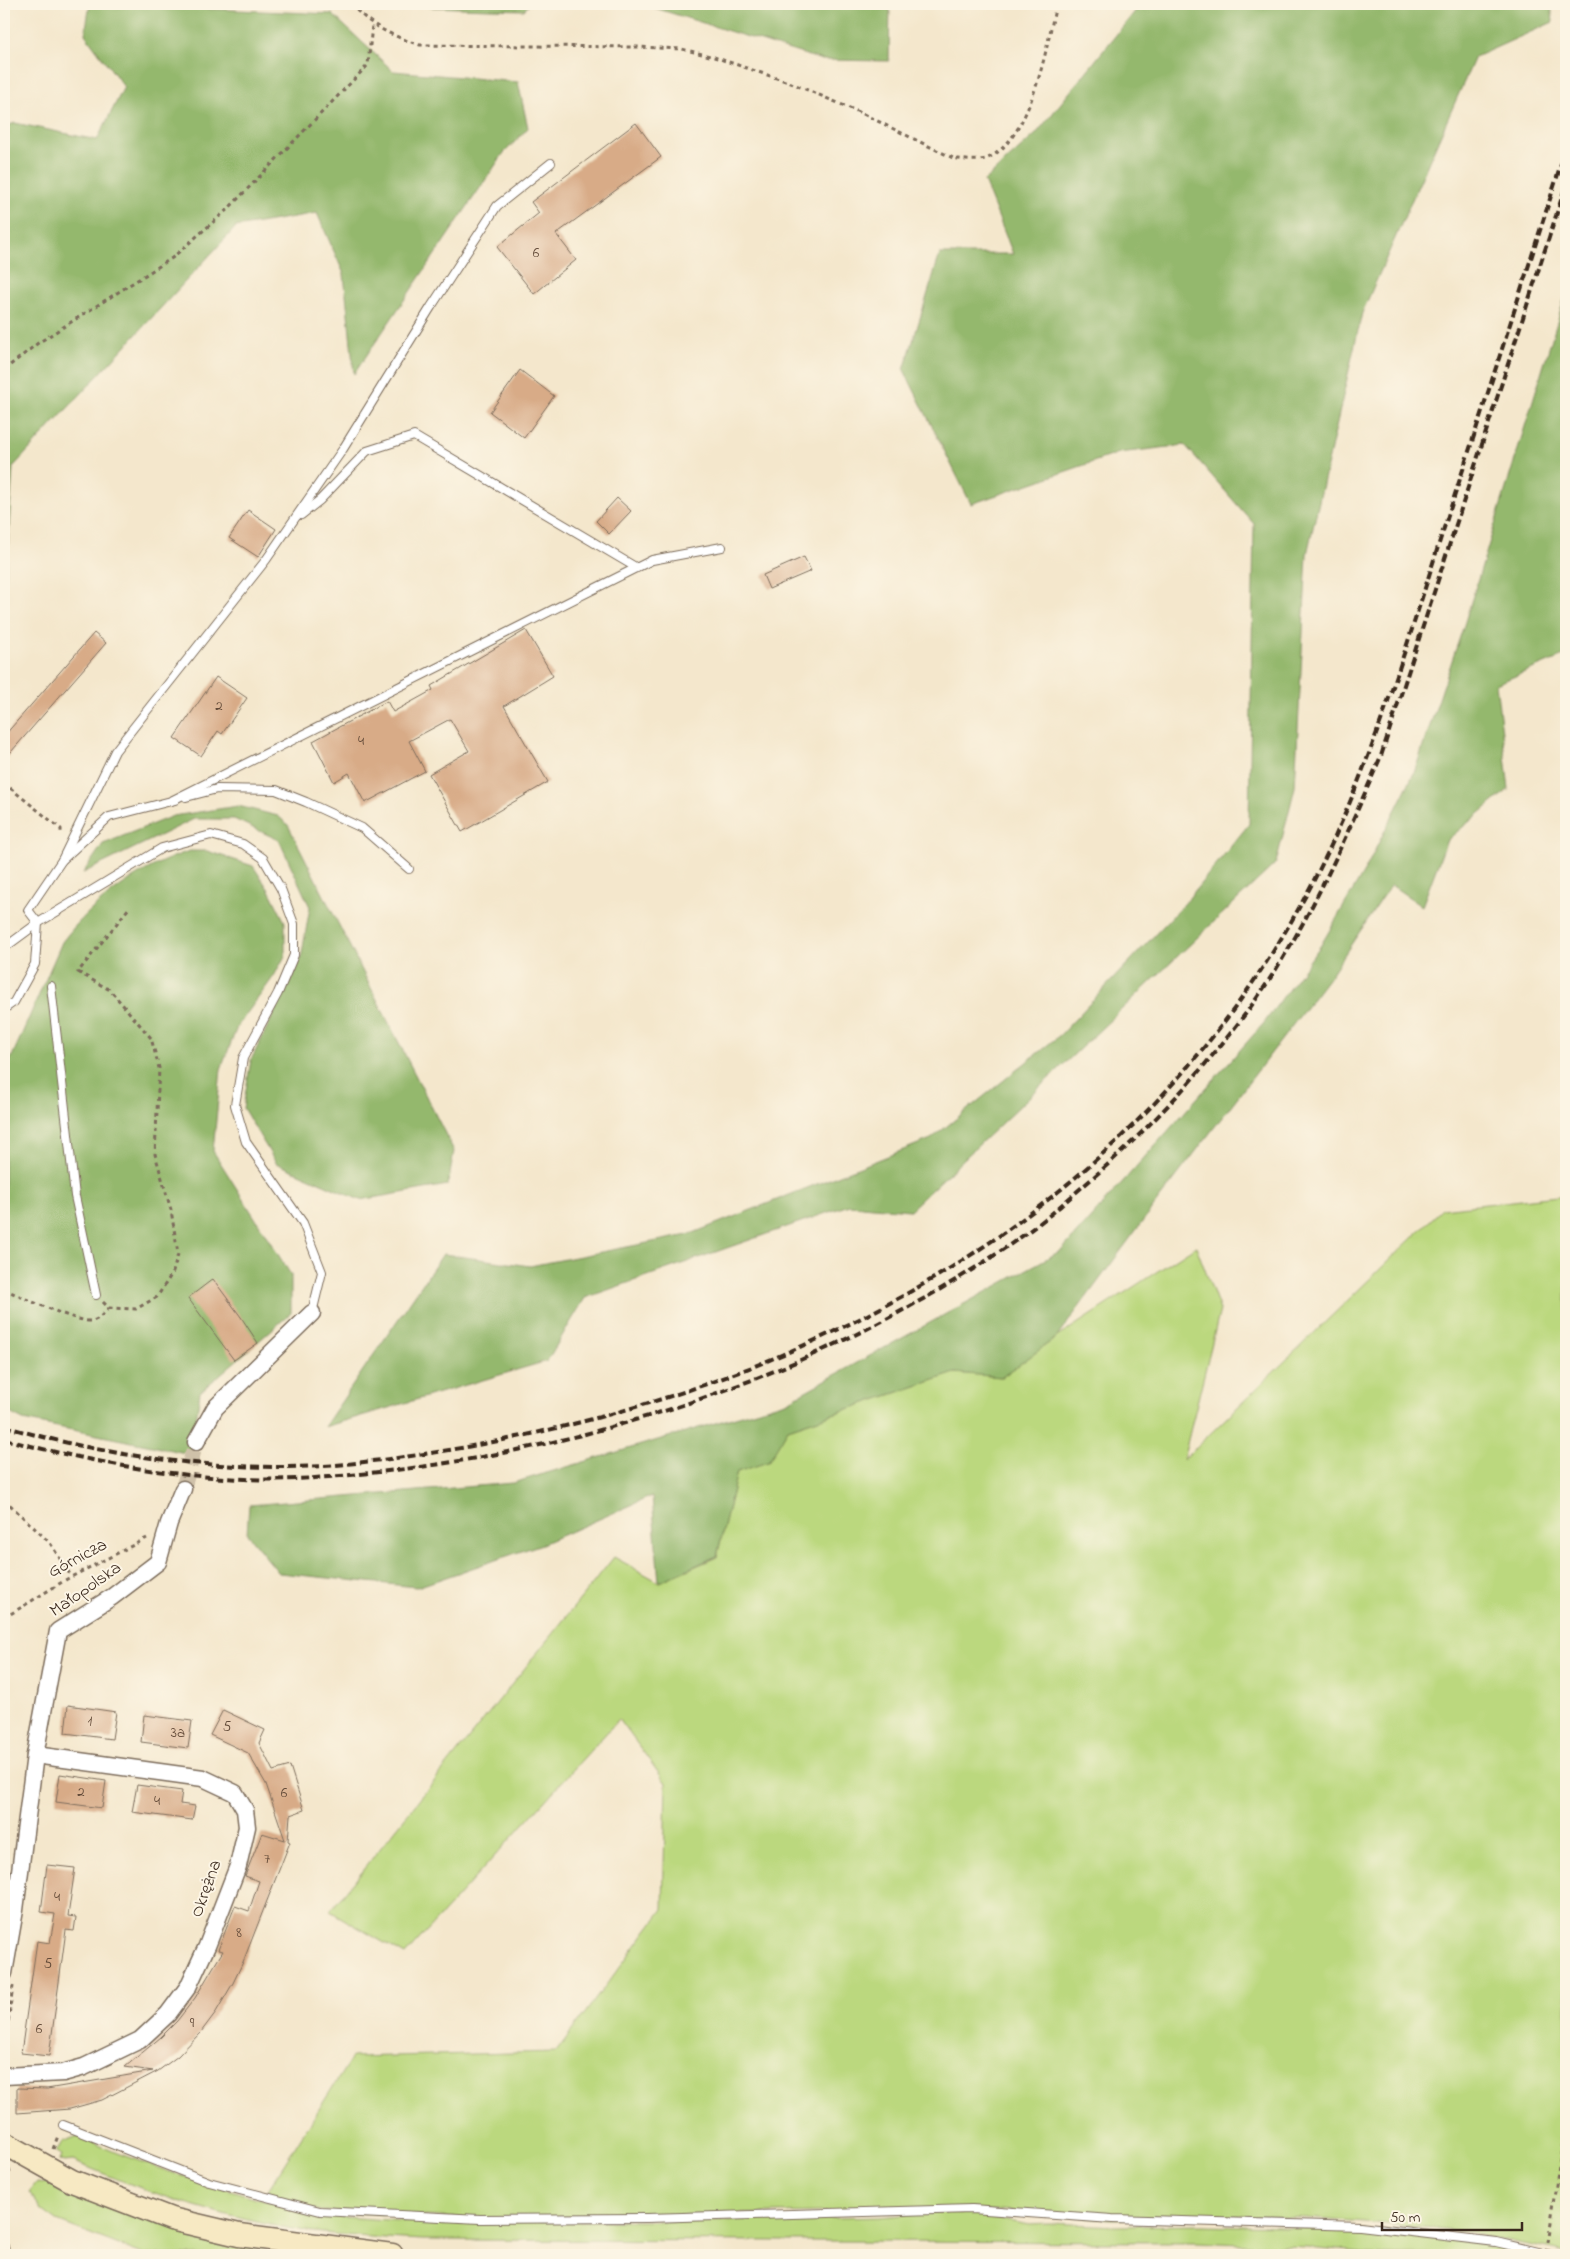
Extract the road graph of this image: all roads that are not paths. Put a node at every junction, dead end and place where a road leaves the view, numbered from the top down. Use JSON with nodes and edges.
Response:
{"nodes":[{"id":1,"x":551,"y":163,"type":"dead end"},
{"id":2,"x":293,"y":521,"type":"junction"},
{"id":3,"x":722,"y":547,"type":"dead end"},
{"id":4,"x":637,"y":568,"type":"junction"},
{"id":5,"x":171,"y":801,"type":"junction"},
{"id":6,"x":62,"y":860,"type":"junction"},
{"id":7,"x":410,"y":869,"type":"dead end"},
{"id":8,"x":38,"y":923,"type":"junction"},
{"id":9,"x":4,"y":948,"type":"edge"},
{"id":10,"x":51,"y":986,"type":"dead end"},
{"id":11,"x":4,"y":1009,"type":"edge"},
{"id":12,"x":96,"y":1295,"type":"road end"},
{"id":13,"x":312,"y":1313,"type":"joint"},
{"id":14,"x":196,"y":1442,"type":"tunnel mouth"},
{"id":15,"x":183,"y":1489,"type":"tunnel mouth"},
{"id":16,"x":35,"y":1755,"type":"junction"},
{"id":17,"x":4,"y":1973,"type":"edge"},
{"id":18,"x":4,"y":2076,"type":"edge"},
{"id":19,"x":63,"y":2125,"type":"dead end"},
{"id":20,"x":4,"y":2143,"type":"edge"},
{"id":21,"x":392,"y":2255,"type":"edge"},
{"id":22,"x":1548,"y":2255,"type":"edge"}],
"edges":[{"from":1,"to":2,"type":"lane"},
{"from":2,"to":4,"type":"lane"},
{"from":2,"to":6,"type":"lane"},
{"from":3,"to":4,"type":"lane"},
{"from":4,"to":5,"type":"lane"},
{"from":5,"to":6,"type":"lane"},
{"from":5,"to":7,"type":"lane"},
{"from":6,"to":8,"type":"lane"},
{"from":8,"to":9,"type":"lane"},
{"from":8,"to":11,"type":"lane"},
{"from":8,"to":13,"type":"lane"},
{"from":10,"to":12,"type":"lane"},
{"from":13,"to":14,"type":"street"},
{"from":15,"to":16,"type":"street","name":"Małopolska"},
{"from":16,"to":17,"type":"street","name":"Małopolska"},
{"from":16,"to":18,"type":"street","name":"Okrężna"},
{"from":19,"to":22,"type":"lane"},
{"from":20,"to":21,"type":"main road"}]}
